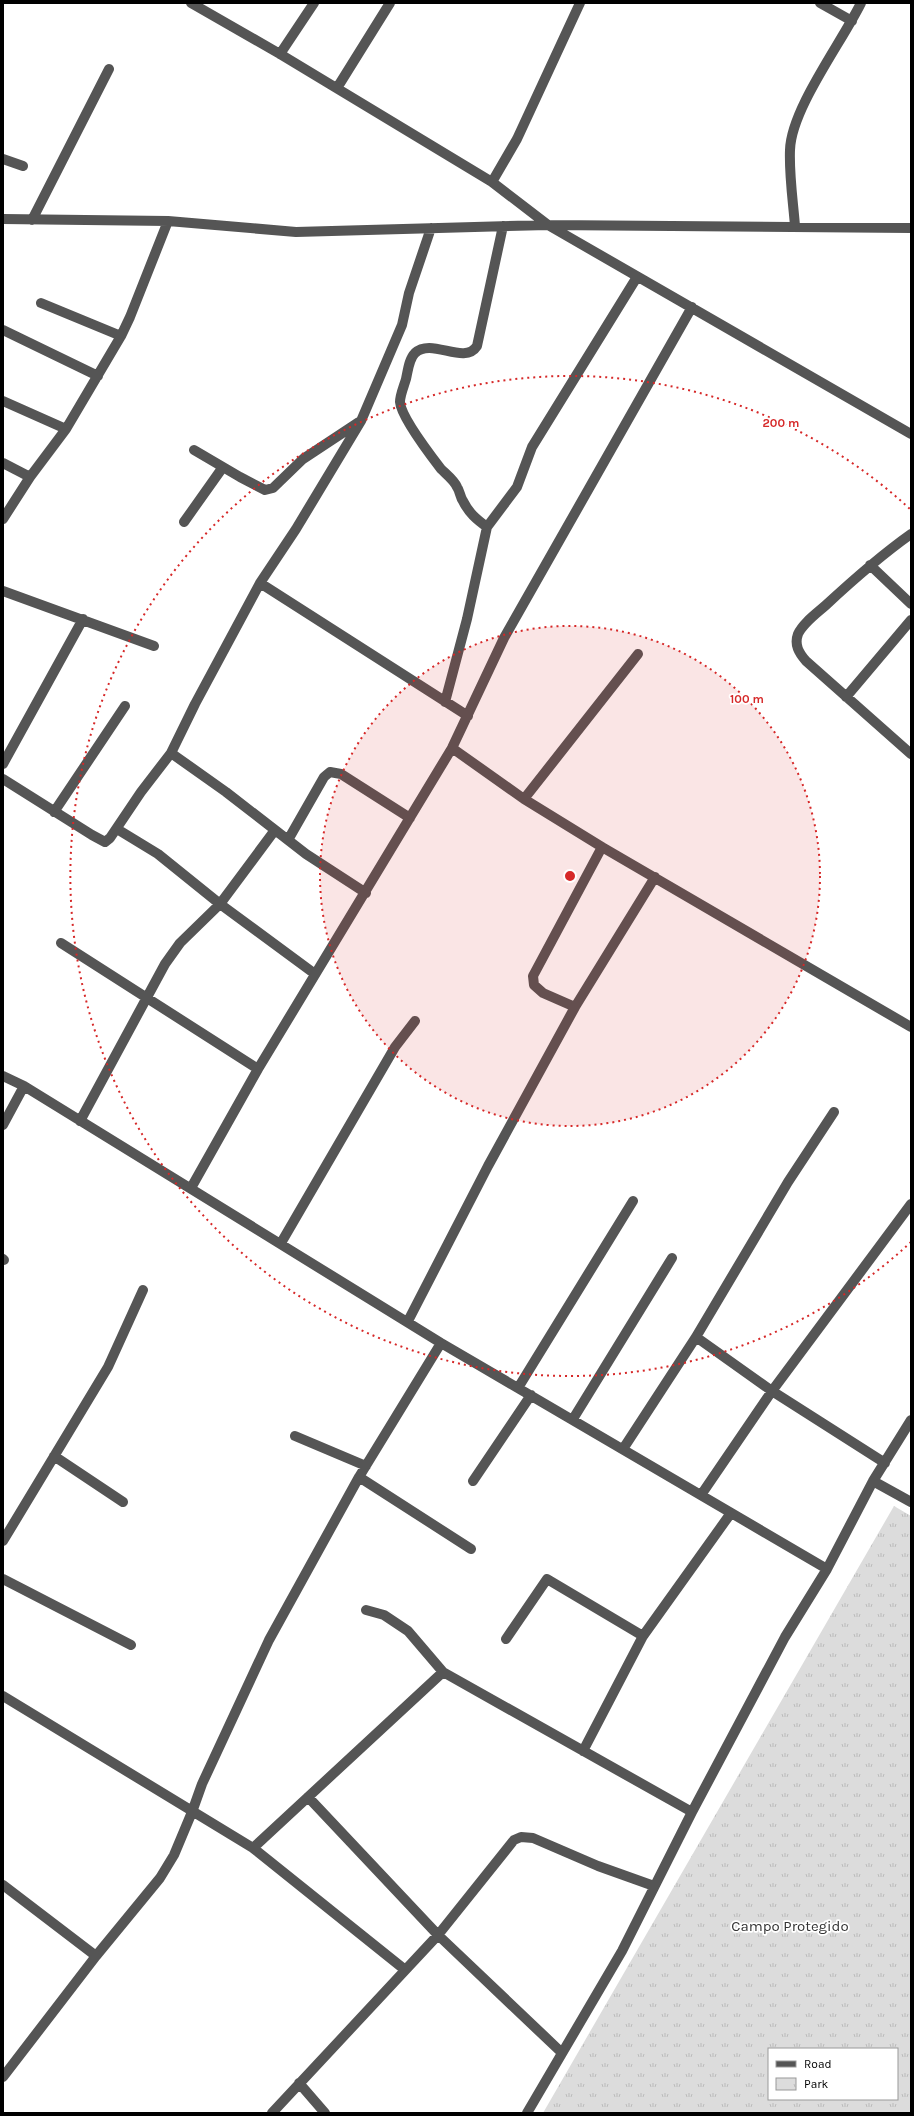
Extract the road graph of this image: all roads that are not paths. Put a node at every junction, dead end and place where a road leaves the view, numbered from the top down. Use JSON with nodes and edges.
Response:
{"nodes":[{"id":1,"x":191,"y":3,"type":"edge"},
{"id":2,"x":314,"y":3,"type":"edge"},
{"id":3,"x":390,"y":3,"type":"edge"},
{"id":4,"x":580,"y":3,"type":"edge"},
{"id":5,"x":820,"y":3,"type":"edge"},
{"id":6,"x":861,"y":3,"type":"edge"},
{"id":7,"x":852,"y":21,"type":"junction"},
{"id":8,"x":280,"y":54,"type":"junction"},
{"id":9,"x":109,"y":69,"type":"dead end"},
{"id":10,"x":337,"y":88,"type":"junction"},
{"id":11,"x":3,"y":159,"type":"edge"},
{"id":12,"x":23,"y":166,"type":"dead end"},
{"id":13,"x":492,"y":182,"type":"junction"},
{"id":14,"x":3,"y":219,"type":"edge"},
{"id":15,"x":32,"y":220,"type":"junction"},
{"id":16,"x":168,"y":221,"type":"junction"},
{"id":17,"x":548,"y":224,"type":"junction"},
{"id":18,"x":503,"y":226,"type":"junction"},
{"id":19,"x":795,"y":226,"type":"junction"},
{"id":20,"x":431,"y":228,"type":"junction"},
{"id":21,"x":911,"y":228,"type":"edge"},
{"id":22,"x":637,"y":277,"type":"junction"},
{"id":23,"x":41,"y":303,"type":"dead end"},
{"id":24,"x":692,"y":308,"type":"junction"},
{"id":25,"x":3,"y":330,"type":"edge"},
{"id":26,"x":121,"y":336,"type":"junction"},
{"id":27,"x":98,"y":376,"type":"junction"},
{"id":28,"x":3,"y":400,"type":"edge"},
{"id":29,"x":361,"y":421,"type":"junction"},
{"id":30,"x":66,"y":429,"type":"junction"},
{"id":31,"x":911,"y":434,"type":"edge"},
{"id":32,"x":194,"y":450,"type":"dead end"},
{"id":33,"x":3,"y":463,"type":"edge"},
{"id":34,"x":223,"y":467,"type":"junction"},
{"id":35,"x":30,"y":477,"type":"junction"},
{"id":36,"x":3,"y":519,"type":"edge"},
{"id":37,"x":184,"y":522,"type":"dead end"},
{"id":38,"x":487,"y":527,"type":"junction"},
{"id":39,"x":911,"y":534,"type":"edge"},
{"id":40,"x":870,"y":565,"type":"junction"},
{"id":41,"x":260,"y":583,"type":"junction"},
{"id":42,"x":3,"y":591,"type":"edge"},
{"id":43,"x":911,"y":604,"type":"edge"},
{"id":44,"x":83,"y":619,"type":"junction"},
{"id":45,"x":911,"y":620,"type":"edge"},
{"id":46,"x":154,"y":646,"type":"dead end"},
{"id":47,"x":638,"y":654,"type":"dead end"},
{"id":48,"x":846,"y":697,"type":"junction"},
{"id":49,"x":445,"y":702,"type":"junction"},
{"id":50,"x":125,"y":706,"type":"dead end"},
{"id":51,"x":468,"y":716,"type":"junction"},
{"id":52,"x":452,"y":748,"type":"junction"},
{"id":53,"x":171,"y":753,"type":"junction"},
{"id":54,"x":911,"y":754,"type":"edge"},
{"id":55,"x":3,"y":764,"type":"edge"},
{"id":56,"x":3,"y":779,"type":"edge"},
{"id":57,"x":524,"y":799,"type":"junction"},
{"id":58,"x":54,"y":812,"type":"junction"},
{"id":59,"x":410,"y":818,"type":"junction"},
{"id":60,"x":117,"y":828,"type":"junction"},
{"id":61,"x":275,"y":830,"type":"junction"},
{"id":62,"x":288,"y":840,"type":"junction"},
{"id":63,"x":602,"y":847,"type":"junction"},
{"id":64,"x":655,"y":877,"type":"junction"},
{"id":65,"x":366,"y":893,"type":"junction"},
{"id":66,"x":220,"y":904,"type":"junction"},
{"id":67,"x":61,"y":943,"type":"dead end"},
{"id":68,"x":315,"y":974,"type":"junction"},
{"id":69,"x":147,"y":998,"type":"junction"},
{"id":70,"x":575,"y":1008,"type":"junction"},
{"id":71,"x":415,"y":1021,"type":"dead end"},
{"id":72,"x":911,"y":1027,"type":"edge"},
{"id":73,"x":258,"y":1069,"type":"junction"},
{"id":74,"x":3,"y":1076,"type":"edge"},
{"id":75,"x":24,"y":1086,"type":"junction"},
{"id":76,"x":834,"y":1112,"type":"dead end"},
{"id":77,"x":80,"y":1121,"type":"junction"},
{"id":78,"x":3,"y":1125,"type":"edge"},
{"id":79,"x":191,"y":1188,"type":"junction"},
{"id":80,"x":633,"y":1201,"type":"dead end"},
{"id":81,"x":911,"y":1204,"type":"edge"},
{"id":82,"x":281,"y":1243,"type":"junction"},
{"id":83,"x":672,"y":1258,"type":"dead end"},
{"id":84,"x":143,"y":1290,"type":"dead end"},
{"id":85,"x":408,"y":1320,"type":"junction"},
{"id":86,"x":696,"y":1337,"type":"junction"},
{"id":87,"x":441,"y":1343,"type":"junction"},
{"id":88,"x":518,"y":1388,"type":"junction"},
{"id":89,"x":772,"y":1391,"type":"junction"},
{"id":90,"x":531,"y":1395,"type":"junction"},
{"id":91,"x":573,"y":1420,"type":"junction"},
{"id":92,"x":911,"y":1420,"type":"edge"},
{"id":93,"x":295,"y":1436,"type":"dead end"},
{"id":94,"x":623,"y":1449,"type":"junction"},
{"id":95,"x":54,"y":1456,"type":"junction"},
{"id":96,"x":885,"y":1463,"type":"junction"},
{"id":97,"x":366,"y":1466,"type":"junction"},
{"id":98,"x":359,"y":1476,"type":"junction"},
{"id":99,"x":473,"y":1481,"type":"dead end"},
{"id":100,"x":873,"y":1481,"type":"junction"},
{"id":101,"x":701,"y":1495,"type":"junction"},
{"id":102,"x":123,"y":1502,"type":"dead end"},
{"id":103,"x":911,"y":1502,"type":"edge"},
{"id":104,"x":731,"y":1513,"type":"junction"},
{"id":105,"x":3,"y":1540,"type":"edge"},
{"id":106,"x":471,"y":1549,"type":"dead end"},
{"id":107,"x":827,"y":1569,"type":"junction"},
{"id":108,"x":3,"y":1579,"type":"edge"},
{"id":109,"x":366,"y":1610,"type":"dead end"},
{"id":110,"x":643,"y":1636,"type":"junction"},
{"id":111,"x":506,"y":1639,"type":"dead end"},
{"id":112,"x":130,"y":1645,"type":"dead end"},
{"id":113,"x":443,"y":1672,"type":"junction"},
{"id":114,"x":3,"y":1696,"type":"edge"},
{"id":115,"x":583,"y":1751,"type":"junction"},
{"id":116,"x":308,"y":1796,"type":"junction"},
{"id":117,"x":192,"y":1812,"type":"junction"},
{"id":118,"x":692,"y":1812,"type":"junction"},
{"id":119,"x":253,"y":1848,"type":"junction"},
{"id":120,"x":3,"y":1885,"type":"edge"},
{"id":121,"x":654,"y":1886,"type":"junction"},
{"id":122,"x":438,"y":1935,"type":"junction"},
{"id":123,"x":96,"y":1956,"type":"junction"},
{"id":124,"x":404,"y":1969,"type":"junction"},
{"id":125,"x":561,"y":2052,"type":"junction"},
{"id":126,"x":3,"y":2077,"type":"edge"},
{"id":127,"x":299,"y":2083,"type":"junction"},
{"id":128,"x":272,"y":2113,"type":"edge"},
{"id":129,"x":325,"y":2113,"type":"edge"},
{"id":130,"x":527,"y":2113,"type":"edge"}],
"edges":[{"from":1,"to":8,"type":"street"},
{"from":2,"to":8,"type":"street"},
{"from":3,"to":10,"type":"street"},
{"from":4,"to":13,"type":"street"},
{"from":5,"to":7,"type":"street"},
{"from":6,"to":7,"type":"street"},
{"from":7,"to":19,"type":"street"},
{"from":8,"to":10,"type":"street"},
{"from":9,"to":15,"type":"street"},
{"from":10,"to":13,"type":"street"},
{"from":11,"to":12,"type":"street"},
{"from":13,"to":17,"type":"street"},
{"from":14,"to":15,"type":"street"},
{"from":15,"to":16,"type":"street"},
{"from":16,"to":20,"type":"street"},
{"from":16,"to":26,"type":"street"},
{"from":17,"to":18,"type":"street"},
{"from":17,"to":19,"type":"street"},
{"from":17,"to":22,"type":"street"},
{"from":18,"to":20,"type":"street"},
{"from":18,"to":38,"type":"street"},
{"from":19,"to":21,"type":"street"},
{"from":20,"to":29,"type":"street"},
{"from":22,"to":24,"type":"street"},
{"from":22,"to":38,"type":"street"},
{"from":23,"to":26,"type":"street"},
{"from":24,"to":31,"type":"street"},
{"from":24,"to":51,"type":"street"},
{"from":25,"to":27,"type":"street"},
{"from":26,"to":27,"type":"street"},
{"from":27,"to":30,"type":"street"},
{"from":28,"to":30,"type":"street"},
{"from":29,"to":34,"type":"street"},
{"from":29,"to":41,"type":"street"},
{"from":30,"to":35,"type":"street"},
{"from":32,"to":34,"type":"street"},
{"from":33,"to":35,"type":"street"},
{"from":34,"to":37,"type":"street"},
{"from":35,"to":36,"type":"street"},
{"from":38,"to":49,"type":"street"},
{"from":39,"to":40,"type":"street"},
{"from":40,"to":43,"type":"street"},
{"from":40,"to":48,"type":"street"},
{"from":41,"to":49,"type":"street"},
{"from":41,"to":53,"type":"street"},
{"from":42,"to":44,"type":"street"},
{"from":44,"to":46,"type":"street"},
{"from":44,"to":55,"type":"street"},
{"from":45,"to":48,"type":"street"},
{"from":47,"to":57,"type":"street"},
{"from":48,"to":54,"type":"street"},
{"from":49,"to":51,"type":"street"},
{"from":50,"to":58,"type":"street"},
{"from":51,"to":52,"type":"street"},
{"from":52,"to":57,"type":"street"},
{"from":52,"to":59,"type":"street"},
{"from":53,"to":60,"type":"street"},
{"from":53,"to":61,"type":"street"},
{"from":56,"to":58,"type":"street"},
{"from":57,"to":63,"type":"street"},
{"from":58,"to":60,"type":"street"},
{"from":59,"to":62,"type":"street"},
{"from":59,"to":65,"type":"street"},
{"from":60,"to":66,"type":"street"},
{"from":61,"to":62,"type":"street"},
{"from":61,"to":66,"type":"street"},
{"from":62,"to":65,"type":"street"},
{"from":63,"to":64,"type":"street"},
{"from":63,"to":70,"type":"street"},
{"from":64,"to":70,"type":"street"},
{"from":64,"to":72,"type":"street"},
{"from":65,"to":68,"type":"street"},
{"from":66,"to":68,"type":"street"},
{"from":66,"to":69,"type":"street"},
{"from":67,"to":69,"type":"street"},
{"from":68,"to":73,"type":"street"},
{"from":69,"to":73,"type":"street"},
{"from":69,"to":77,"type":"street"},
{"from":70,"to":85,"type":"street"},
{"from":71,"to":82,"type":"street"},
{"from":73,"to":79,"type":"street"},
{"from":74,"to":75,"type":"street"},
{"from":75,"to":77,"type":"street"},
{"from":75,"to":78,"type":"street"},
{"from":76,"to":86,"type":"street"},
{"from":77,"to":79,"type":"street"},
{"from":79,"to":82,"type":"street"},
{"from":80,"to":88,"type":"street"},
{"from":81,"to":89,"type":"street"},
{"from":82,"to":85,"type":"street"},
{"from":83,"to":91,"type":"street"},
{"from":84,"to":95,"type":"street"},
{"from":85,"to":87,"type":"street"},
{"from":86,"to":89,"type":"street"},
{"from":86,"to":94,"type":"street"},
{"from":87,"to":88,"type":"street"},
{"from":87,"to":97,"type":"street"},
{"from":88,"to":90,"type":"street"},
{"from":89,"to":96,"type":"street"},
{"from":89,"to":101,"type":"street"},
{"from":90,"to":91,"type":"street"},
{"from":90,"to":99,"type":"street"},
{"from":91,"to":94,"type":"street"},
{"from":92,"to":96,"type":"street"},
{"from":93,"to":97,"type":"street"},
{"from":94,"to":101,"type":"street"},
{"from":95,"to":102,"type":"street"},
{"from":95,"to":105,"type":"street"},
{"from":96,"to":100,"type":"street"},
{"from":97,"to":98,"type":"street"},
{"from":98,"to":106,"type":"street"},
{"from":98,"to":117,"type":"street"},
{"from":100,"to":103,"type":"street"},
{"from":100,"to":107,"type":"street"},
{"from":101,"to":104,"type":"street"},
{"from":104,"to":107,"type":"street"},
{"from":104,"to":110,"type":"street"},
{"from":107,"to":118,"type":"street"},
{"from":108,"to":112,"type":"street"},
{"from":109,"to":113,"type":"street"},
{"from":110,"to":111,"type":"street"},
{"from":110,"to":115,"type":"street"},
{"from":113,"to":115,"type":"street"},
{"from":113,"to":116,"type":"street"},
{"from":114,"to":117,"type":"street"},
{"from":115,"to":118,"type":"street"},
{"from":116,"to":119,"type":"street"},
{"from":116,"to":122,"type":"street"},
{"from":117,"to":119,"type":"street"},
{"from":117,"to":123,"type":"street"},
{"from":118,"to":121,"type":"street"},
{"from":119,"to":124,"type":"street"},
{"from":120,"to":123,"type":"street"},
{"from":121,"to":122,"type":"street"},
{"from":121,"to":125,"type":"street"},
{"from":122,"to":124,"type":"street"},
{"from":122,"to":125,"type":"street"},
{"from":123,"to":126,"type":"street"},
{"from":124,"to":127,"type":"street"},
{"from":125,"to":130,"type":"street"},
{"from":127,"to":128,"type":"street"},
{"from":127,"to":129,"type":"street"}]}
